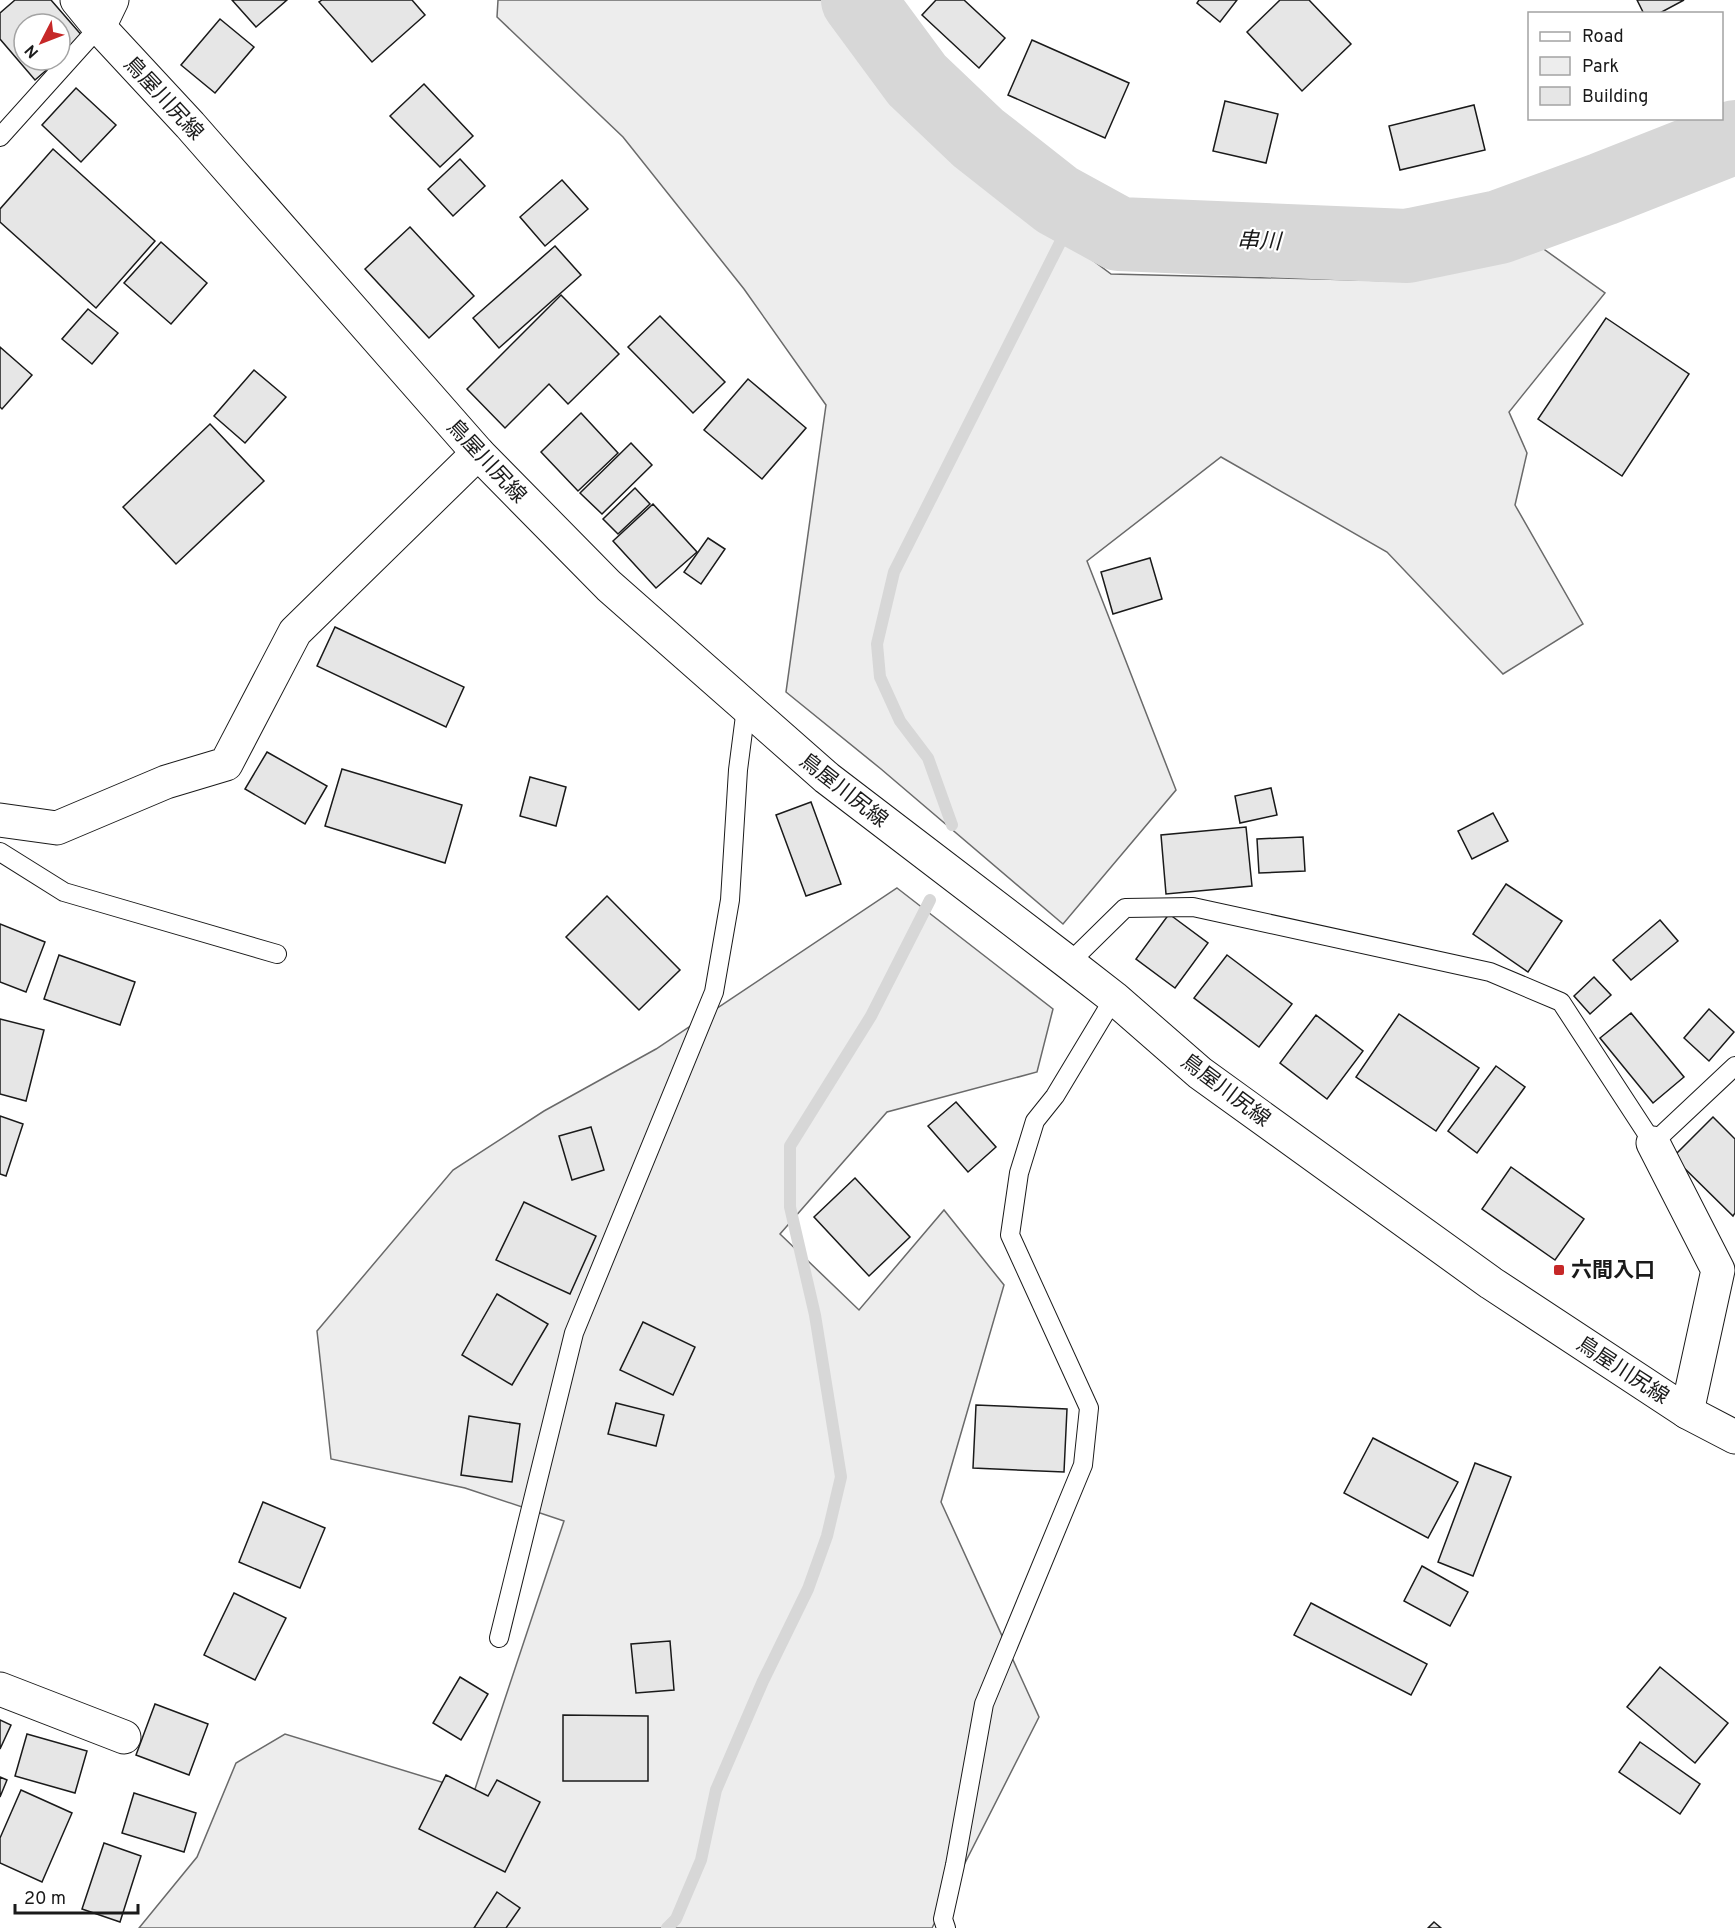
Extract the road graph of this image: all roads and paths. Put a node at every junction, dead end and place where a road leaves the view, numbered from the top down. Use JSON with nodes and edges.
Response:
{"nodes":[{"id":1,"x":77,"y":0,"type":"edge"},
{"id":2,"x":105,"y":14,"type":"edge"},
{"id":3,"x":0,"y":137,"type":"edge"},
{"id":4,"x":478,"y":453,"type":"junction"},
{"id":5,"x":746,"y":708,"type":"junction"},
{"id":6,"x":0,"y":820,"type":"edge"},
{"id":7,"x":0,"y":852,"type":"edge"},
{"id":8,"x":277,"y":954,"type":"dead end"},
{"id":9,"x":1069,"y":963,"type":"junction"},
{"id":10,"x":1114,"y":998,"type":"junction"},
{"id":11,"x":1735,"y":1066,"type":"edge"},
{"id":12,"x":1653,"y":1143,"type":"junction"},
{"id":13,"x":1688,"y":1412,"type":"junction"},
{"id":14,"x":1735,"y":1437,"type":"edge"},
{"id":15,"x":499,"y":1638,"type":"dead end"},
{"id":16,"x":0,"y":1689,"type":"edge"},
{"id":17,"x":124,"y":1737,"type":"dead end"},
{"id":18,"x":946,"y":1928,"type":"edge"}],
"edges":[{"from":1,"to":2,"type":"main road","name":"鳥屋川尻線"},
{"from":2,"to":3,"type":"lane"},
{"from":2,"to":4,"type":"main road","name":"鳥屋川尻線"},
{"from":4,"to":5,"type":"main road","name":"鳥屋川尻線"},
{"from":4,"to":6,"type":"main road"},
{"from":5,"to":9,"type":"main road","name":"鳥屋川尻線"},
{"from":5,"to":15,"type":"lane"},
{"from":7,"to":8,"type":"lane"},
{"from":9,"to":10,"type":"main road","name":"鳥屋川尻線"},
{"from":9,"to":12,"type":"lane"},
{"from":10,"to":13,"type":"main road","name":"鳥屋川尻線"},
{"from":10,"to":18,"type":"lane"},
{"from":11,"to":12,"type":"lane"},
{"from":12,"to":13,"type":"main road"},
{"from":13,"to":14,"type":"main road","name":"鳥屋川尻線"},
{"from":16,"to":17,"type":"main road"}]}
